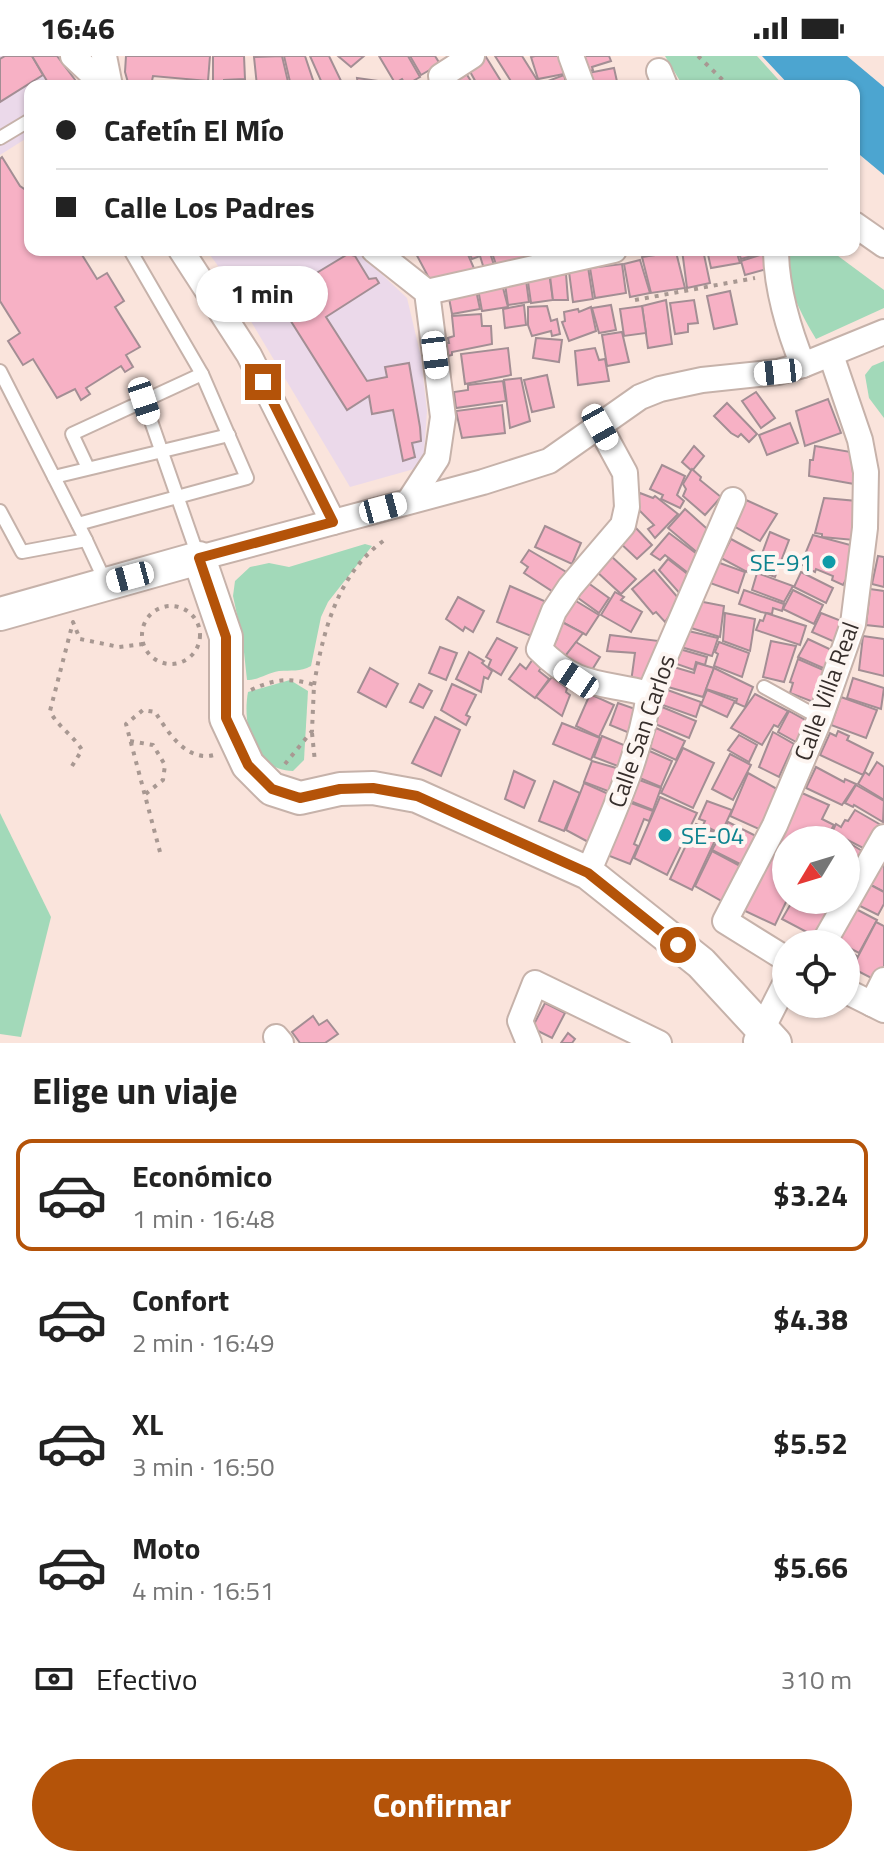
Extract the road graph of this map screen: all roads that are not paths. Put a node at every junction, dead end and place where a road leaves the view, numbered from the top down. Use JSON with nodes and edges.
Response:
{"nodes":[{"id":1,"x":73,"y":56,"type":"edge"},
{"id":2,"x":104,"y":56,"type":"edge"},
{"id":3,"x":472,"y":56,"type":"edge"},
{"id":4,"x":571,"y":56,"type":"edge"},
{"id":5,"x":441,"y":76,"type":"dead end"},
{"id":6,"x":100,"y":80,"type":"edge"},
{"id":7,"x":106,"y":80,"type":"edge"},
{"id":8,"x":580,"y":80,"type":"edge"},
{"id":9,"x":24,"y":124,"type":"edge"},
{"id":10,"x":0,"y":138,"type":"edge"},
{"id":11,"x":860,"y":228,"type":"edge"},
{"id":12,"x":884,"y":245,"type":"edge"},
{"id":13,"x":133,"y":256,"type":"edge"},
{"id":14,"x":185,"y":256,"type":"edge"},
{"id":15,"x":382,"y":256,"type":"edge"},
{"id":16,"x":587,"y":256,"type":"edge"},
{"id":17,"x":777,"y":262,"type":"edge"},
{"id":18,"x":427,"y":292,"type":"junction"},
{"id":19,"x":884,"y":332,"type":"edge"},
{"id":20,"x":831,"y":355,"type":"junction"},
{"id":21,"x":803,"y":365,"type":"junction"},
{"id":22,"x":0,"y":371,"type":"edge"},
{"id":23,"x":202,"y":374,"type":"junction"},
{"id":24,"x":144,"y":401,"type":"junction"},
{"id":25,"x":600,"y":427,"type":"junction"},
{"id":26,"x":229,"y":435,"type":"junction"},
{"id":27,"x":159,"y":450,"type":"junction"},
{"id":28,"x":88,"y":468,"type":"junction"},
{"id":29,"x":875,"y":471,"type":"edge"},
{"id":30,"x":54,"y":477,"type":"junction"},
{"id":31,"x":177,"y":498,"type":"junction"},
{"id":32,"x":733,"y":500,"type":"dead end"},
{"id":33,"x":409,"y":501,"type":"junction"},
{"id":34,"x":0,"y":511,"type":"edge"},
{"id":35,"x":333,"y":522,"type":"junction"},
{"id":36,"x":78,"y":524,"type":"junction"},
{"id":37,"x":86,"y":540,"type":"junction"},
{"id":38,"x":199,"y":558,"type":"junction"},
{"id":39,"x":106,"y":583,"type":"junction"},
{"id":40,"x":0,"y":616,"type":"edge"},
{"id":41,"x":0,"y":638,"type":"edge"},
{"id":42,"x":764,"y":687,"type":"dead end"},
{"id":43,"x":649,"y":694,"type":"junction"},
{"id":44,"x":820,"y":718,"type":"junction"},
{"id":45,"x":884,"y":837,"type":"edge"},
{"id":46,"x":588,"y":873,"type":"junction"},
{"id":47,"x":831,"y":930,"type":"edge"},
{"id":48,"x":772,"y":950,"type":"edge"},
{"id":49,"x":884,"y":980,"type":"edge"},
{"id":50,"x":860,"y":998,"type":"edge"},
{"id":51,"x":878,"y":1007,"type":"edge"},
{"id":52,"x":777,"y":1018,"type":"edge"},
{"id":53,"x":771,"y":1040,"type":"edge"},
{"id":54,"x":529,"y":1043,"type":"edge"},
{"id":55,"x":659,"y":1043,"type":"edge"}],
"edges":[{"from":1,"to":6,"type":"street"},
{"from":2,"to":7,"type":"street"},
{"from":3,"to":5,"type":"street"},
{"from":4,"to":8,"type":"street"},
{"from":9,"to":10,"type":"lane"},
{"from":11,"to":12,"type":"street"},
{"from":13,"to":23,"type":"lane"},
{"from":14,"to":35,"type":"street"},
{"from":15,"to":18,"type":"street"},
{"from":16,"to":18,"type":"street"},
{"from":17,"to":21,"type":"street"},
{"from":18,"to":33,"type":"street"},
{"from":19,"to":20,"type":"street"},
{"from":20,"to":21,"type":"street"},
{"from":20,"to":29,"type":"street","name":"Calle Villa Real"},
{"from":21,"to":25,"type":"street"},
{"from":22,"to":30,"type":"lane"},
{"from":23,"to":24,"type":"lane"},
{"from":23,"to":26,"type":"lane"},
{"from":24,"to":27,"type":"lane"},
{"from":24,"to":28,"type":"lane"},
{"from":25,"to":33,"type":"street"},
{"from":25,"to":43,"type":"street"},
{"from":26,"to":27,"type":"lane"},
{"from":26,"to":31,"type":"lane"},
{"from":27,"to":28,"type":"lane"},
{"from":27,"to":31,"type":"lane"},
{"from":28,"to":30,"type":"lane"},
{"from":29,"to":44,"type":"street","name":"Calle Villa Real"},
{"from":30,"to":36,"type":"lane"},
{"from":31,"to":36,"type":"lane"},
{"from":31,"to":38,"type":"lane"},
{"from":32,"to":43,"type":"street","name":"Calle San Carlos"},
{"from":33,"to":35,"type":"street"},
{"from":34,"to":37,"type":"lane"},
{"from":35,"to":38,"type":"street"},
{"from":36,"to":37,"type":"lane"},
{"from":37,"to":39,"type":"lane"},
{"from":38,"to":39,"type":"street"},
{"from":38,"to":46,"type":"street"},
{"from":39,"to":40,"type":"street"},
{"from":40,"to":41,"type":"street"},
{"from":42,"to":44,"type":"lane"},
{"from":43,"to":46,"type":"street","name":"Calle San Carlos"},
{"from":44,"to":48,"type":"street","name":"Calle Villa Real"},
{"from":45,"to":47,"type":"street"},
{"from":46,"to":53,"type":"street"},
{"from":49,"to":51,"type":"street"},
{"from":50,"to":51,"type":"street"},
{"from":52,"to":53,"type":"street"},
{"from":54,"to":55,"type":"street"}]}
